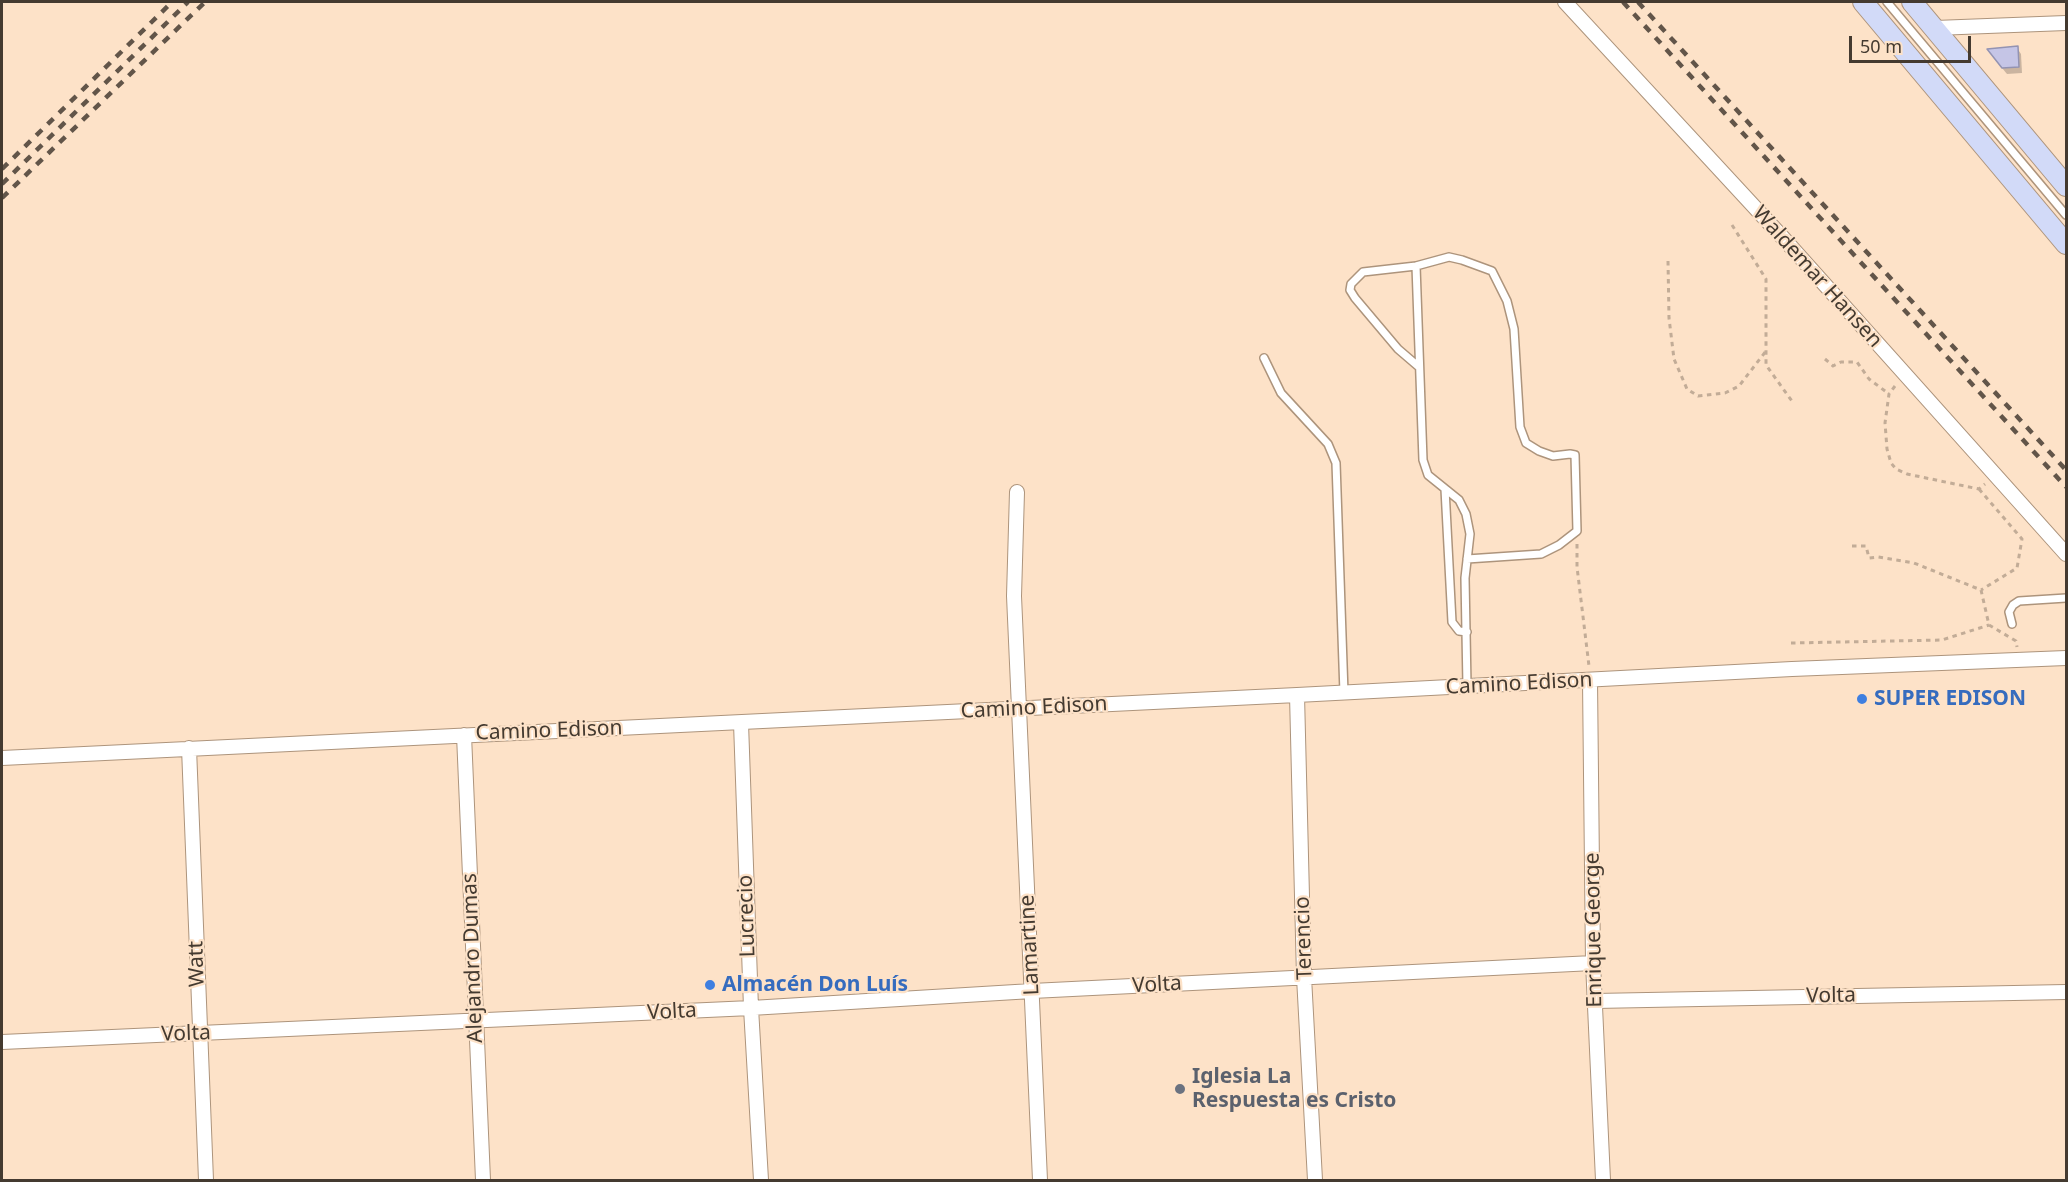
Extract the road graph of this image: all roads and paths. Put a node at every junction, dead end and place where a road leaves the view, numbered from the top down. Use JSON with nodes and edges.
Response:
{"nodes":[{"id":1,"x":1565,"y":2,"type":"edge"},
{"id":2,"x":1863,"y":2,"type":"edge"},
{"id":3,"x":1887,"y":2,"type":"edge"},
{"id":4,"x":1912,"y":2,"type":"edge"},
{"id":5,"x":2067,"y":23,"type":"edge"},
{"id":6,"x":1935,"y":28,"type":"junction"},
{"id":7,"x":2067,"y":186,"type":"edge"},
{"id":8,"x":2067,"y":215,"type":"edge"},
{"id":9,"x":1732,"y":225,"type":"dead end"},
{"id":10,"x":2067,"y":244,"type":"edge"},
{"id":11,"x":1668,"y":261,"type":"dead end"},
{"id":12,"x":1416,"y":266,"type":"junction"},
{"id":13,"x":1766,"y":351,"type":"junction"},
{"id":14,"x":1264,"y":358,"type":"dead end"},
{"id":15,"x":1824,"y":359,"type":"dead end"},
{"id":16,"x":1419,"y":367,"type":"junction"},
{"id":17,"x":1904,"y":375,"type":"junction"},
{"id":18,"x":1889,"y":394,"type":"junction"},
{"id":19,"x":1794,"y":404,"type":"dead end"},
{"id":20,"x":1995,"y":475,"type":"junction"},
{"id":21,"x":1445,"y":489,"type":"junction"},
{"id":22,"x":1979,"y":489,"type":"junction"},
{"id":23,"x":1017,"y":492,"type":"dead end"},
{"id":24,"x":1577,"y":531,"type":"junction"},
{"id":25,"x":1852,"y":546,"type":"dead end"},
{"id":26,"x":2067,"y":555,"type":"edge"},
{"id":27,"x":1467,"y":559,"type":"junction"},
{"id":28,"x":1981,"y":590,"type":"junction"},
{"id":29,"x":2067,"y":598,"type":"edge"},
{"id":30,"x":2013,"y":624,"type":"dead end"},
{"id":31,"x":1989,"y":625,"type":"junction"},
{"id":32,"x":1467,"y":632,"type":"junction"},
{"id":33,"x":1791,"y":643,"type":"dead end"},
{"id":34,"x":2067,"y":658,"type":"edge"},
{"id":35,"x":2019,"y":660,"type":"junction"},
{"id":36,"x":1590,"y":680,"type":"junction"},
{"id":37,"x":1467,"y":686,"type":"junction"},
{"id":38,"x":1344,"y":693,"type":"junction"},
{"id":39,"x":1297,"y":696,"type":"junction"},
{"id":40,"x":1018,"y":709,"type":"junction"},
{"id":41,"x":741,"y":723,"type":"junction"},
{"id":42,"x":464,"y":735,"type":"junction"},
{"id":43,"x":189,"y":748,"type":"junction"},
{"id":44,"x":2,"y":758,"type":"edge"},
{"id":45,"x":1593,"y":963,"type":"junction"},
{"id":46,"x":1304,"y":977,"type":"junction"},
{"id":47,"x":1032,"y":992,"type":"junction"},
{"id":48,"x":2067,"y":992,"type":"edge"},
{"id":49,"x":1595,"y":1001,"type":"junction"},
{"id":50,"x":751,"y":1008,"type":"junction"},
{"id":51,"x":475,"y":1021,"type":"junction"},
{"id":52,"x":200,"y":1033,"type":"junction"},
{"id":53,"x":2,"y":1042,"type":"edge"},
{"id":54,"x":206,"y":1180,"type":"edge"},
{"id":55,"x":483,"y":1180,"type":"edge"},
{"id":56,"x":761,"y":1180,"type":"edge"},
{"id":57,"x":1040,"y":1180,"type":"edge"},
{"id":58,"x":1315,"y":1180,"type":"edge"},
{"id":59,"x":1603,"y":1180,"type":"edge"}],
"edges":[{"from":1,"to":17,"type":"street","name":"Waldemar Hansen"},
{"from":2,"to":10,"type":"main road"},
{"from":3,"to":8,"type":"lane"},
{"from":4,"to":6,"type":"main road"},
{"from":5,"to":6,"type":"street"},
{"from":6,"to":7,"type":"main road"},
{"from":9,"to":13,"type":"path"},
{"from":11,"to":13,"type":"path"},
{"from":12,"to":16,"type":"lane"},
{"from":12,"to":16,"type":"lane"},
{"from":12,"to":24,"type":"lane"},
{"from":13,"to":19,"type":"path"},
{"from":14,"to":38,"type":"lane"},
{"from":15,"to":18,"type":"path"},
{"from":16,"to":21,"type":"lane"},
{"from":17,"to":18,"type":"path"},
{"from":17,"to":20,"type":"street","name":"Waldemar Hansen"},
{"from":18,"to":22,"type":"path"},
{"from":20,"to":22,"type":"path"},
{"from":20,"to":26,"type":"street","name":"Waldemar Hansen"},
{"from":21,"to":27,"type":"lane"},
{"from":21,"to":32,"type":"lane"},
{"from":22,"to":28,"type":"path"},
{"from":23,"to":40,"type":"street","name":"Lamartine"},
{"from":24,"to":27,"type":"lane"},
{"from":24,"to":36,"type":"path"},
{"from":25,"to":28,"type":"path"},
{"from":27,"to":32,"type":"lane"},
{"from":28,"to":31,"type":"path"},
{"from":29,"to":30,"type":"lane"},
{"from":31,"to":33,"type":"path"},
{"from":31,"to":35,"type":"path"},
{"from":32,"to":37,"type":"lane"},
{"from":34,"to":35,"type":"street","name":"Camino Edison"},
{"from":35,"to":36,"type":"street","name":"Camino Edison"},
{"from":36,"to":37,"type":"street","name":"Camino Edison"},
{"from":36,"to":45,"type":"street","name":"Enrique George"},
{"from":37,"to":38,"type":"street","name":"Camino Edison"},
{"from":38,"to":39,"type":"street","name":"Camino Edison"},
{"from":39,"to":40,"type":"street","name":"Camino Edison"},
{"from":39,"to":46,"type":"street","name":"Terencio"},
{"from":40,"to":41,"type":"street","name":"Camino Edison"},
{"from":40,"to":47,"type":"street","name":"Lamartine"},
{"from":41,"to":42,"type":"street","name":"Camino Edison"},
{"from":41,"to":50,"type":"street","name":"Lucrecio"},
{"from":42,"to":43,"type":"street","name":"Camino Edison"},
{"from":42,"to":51,"type":"street","name":"Alejandro Dumas"},
{"from":43,"to":44,"type":"street","name":"Camino Edison"},
{"from":43,"to":52,"type":"street","name":"Watt"},
{"from":45,"to":46,"type":"street","name":"Volta"},
{"from":45,"to":49,"type":"street","name":"Enrique George"},
{"from":46,"to":47,"type":"street","name":"Volta"},
{"from":46,"to":58,"type":"street","name":"Terencio"},
{"from":47,"to":50,"type":"street","name":"Volta"},
{"from":47,"to":57,"type":"street","name":"Lamartine"},
{"from":48,"to":49,"type":"street","name":"Volta"},
{"from":49,"to":59,"type":"street","name":"Enrique George"},
{"from":50,"to":51,"type":"street","name":"Volta"},
{"from":50,"to":56,"type":"street","name":"Lucrecio"},
{"from":51,"to":52,"type":"street","name":"Volta"},
{"from":51,"to":55,"type":"street","name":"Alejandro Dumas"},
{"from":52,"to":53,"type":"street","name":"Volta"},
{"from":52,"to":54,"type":"street","name":"Watt"}]}
